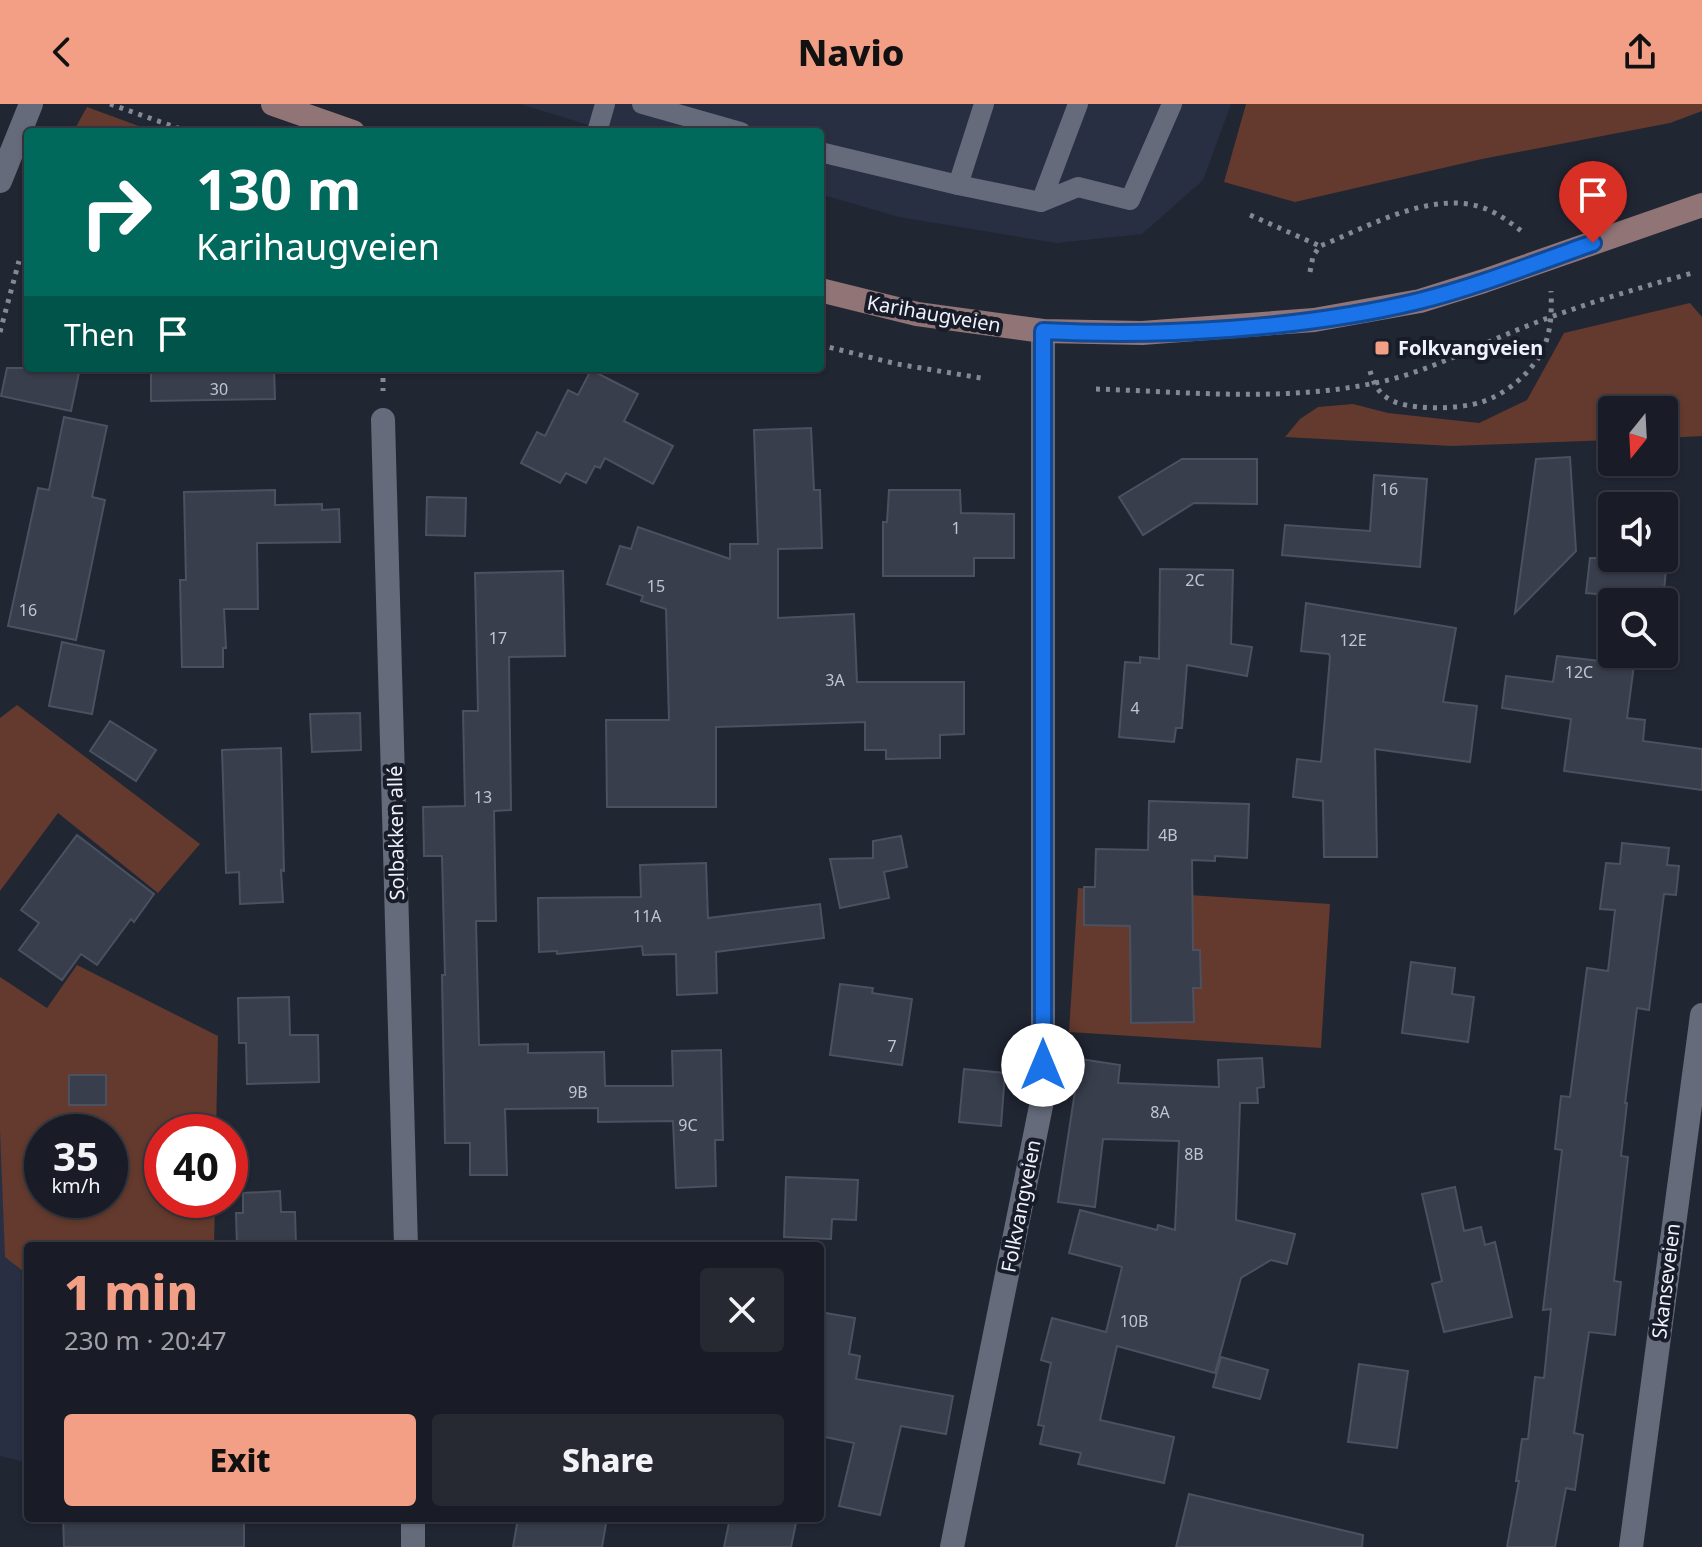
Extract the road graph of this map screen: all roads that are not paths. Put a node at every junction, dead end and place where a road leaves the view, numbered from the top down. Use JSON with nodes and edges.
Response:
{"nodes":[{"id":1,"x":31,"y":104,"type":"edge"},
{"id":2,"x":273,"y":104,"type":"edge"},
{"id":3,"x":605,"y":104,"type":"edge"},
{"id":4,"x":642,"y":104,"type":"edge"},
{"id":5,"x":984,"y":104,"type":"edge"},
{"id":6,"x":1078,"y":104,"type":"edge"},
{"id":7,"x":1172,"y":104,"type":"edge"},
{"id":8,"x":342,"y":128,"type":"edge"},
{"id":9,"x":598,"y":128,"type":"edge"},
{"id":10,"x":727,"y":128,"type":"edge"},
{"id":11,"x":824,"y":153,"type":"edge"},
{"id":12,"x":0,"y":181,"type":"edge"},
{"id":13,"x":958,"y":185,"type":"junction"},
{"id":14,"x":1041,"y":202,"type":"junction"},
{"id":15,"x":1702,"y":205,"type":"edge"},
{"id":16,"x":824,"y":291,"type":"edge"},
{"id":17,"x":1043,"y":331,"type":"junction"},
{"id":18,"x":383,"y":420,"type":"dead end"},
{"id":19,"x":1702,"y":1015,"type":"edge"},
{"id":20,"x":406,"y":1242,"type":"edge"},
{"id":21,"x":413,"y":1522,"type":"edge"},
{"id":22,"x":413,"y":1547,"type":"edge"},
{"id":23,"x":952,"y":1547,"type":"edge"},
{"id":24,"x":1631,"y":1547,"type":"edge"}],
"edges":[{"from":1,"to":12,"type":"street"},
{"from":2,"to":8,"type":"main road"},
{"from":3,"to":9,"type":"lane"},
{"from":4,"to":10,"type":"lane"},
{"from":5,"to":13,"type":"lane"},
{"from":6,"to":14,"type":"lane"},
{"from":7,"to":14,"type":"lane"},
{"from":11,"to":13,"type":"lane"},
{"from":13,"to":14,"type":"lane"},
{"from":15,"to":17,"type":"main road","name":"Karihaugveien"},
{"from":16,"to":17,"type":"main road","name":"Karihaugveien"},
{"from":17,"to":23,"type":"street","name":"Folkvangveien"},
{"from":18,"to":20,"type":"street","name":"Solbakken allé"},
{"from":19,"to":24,"type":"street","name":"Skanseveien"},
{"from":21,"to":22,"type":"street"}]}
